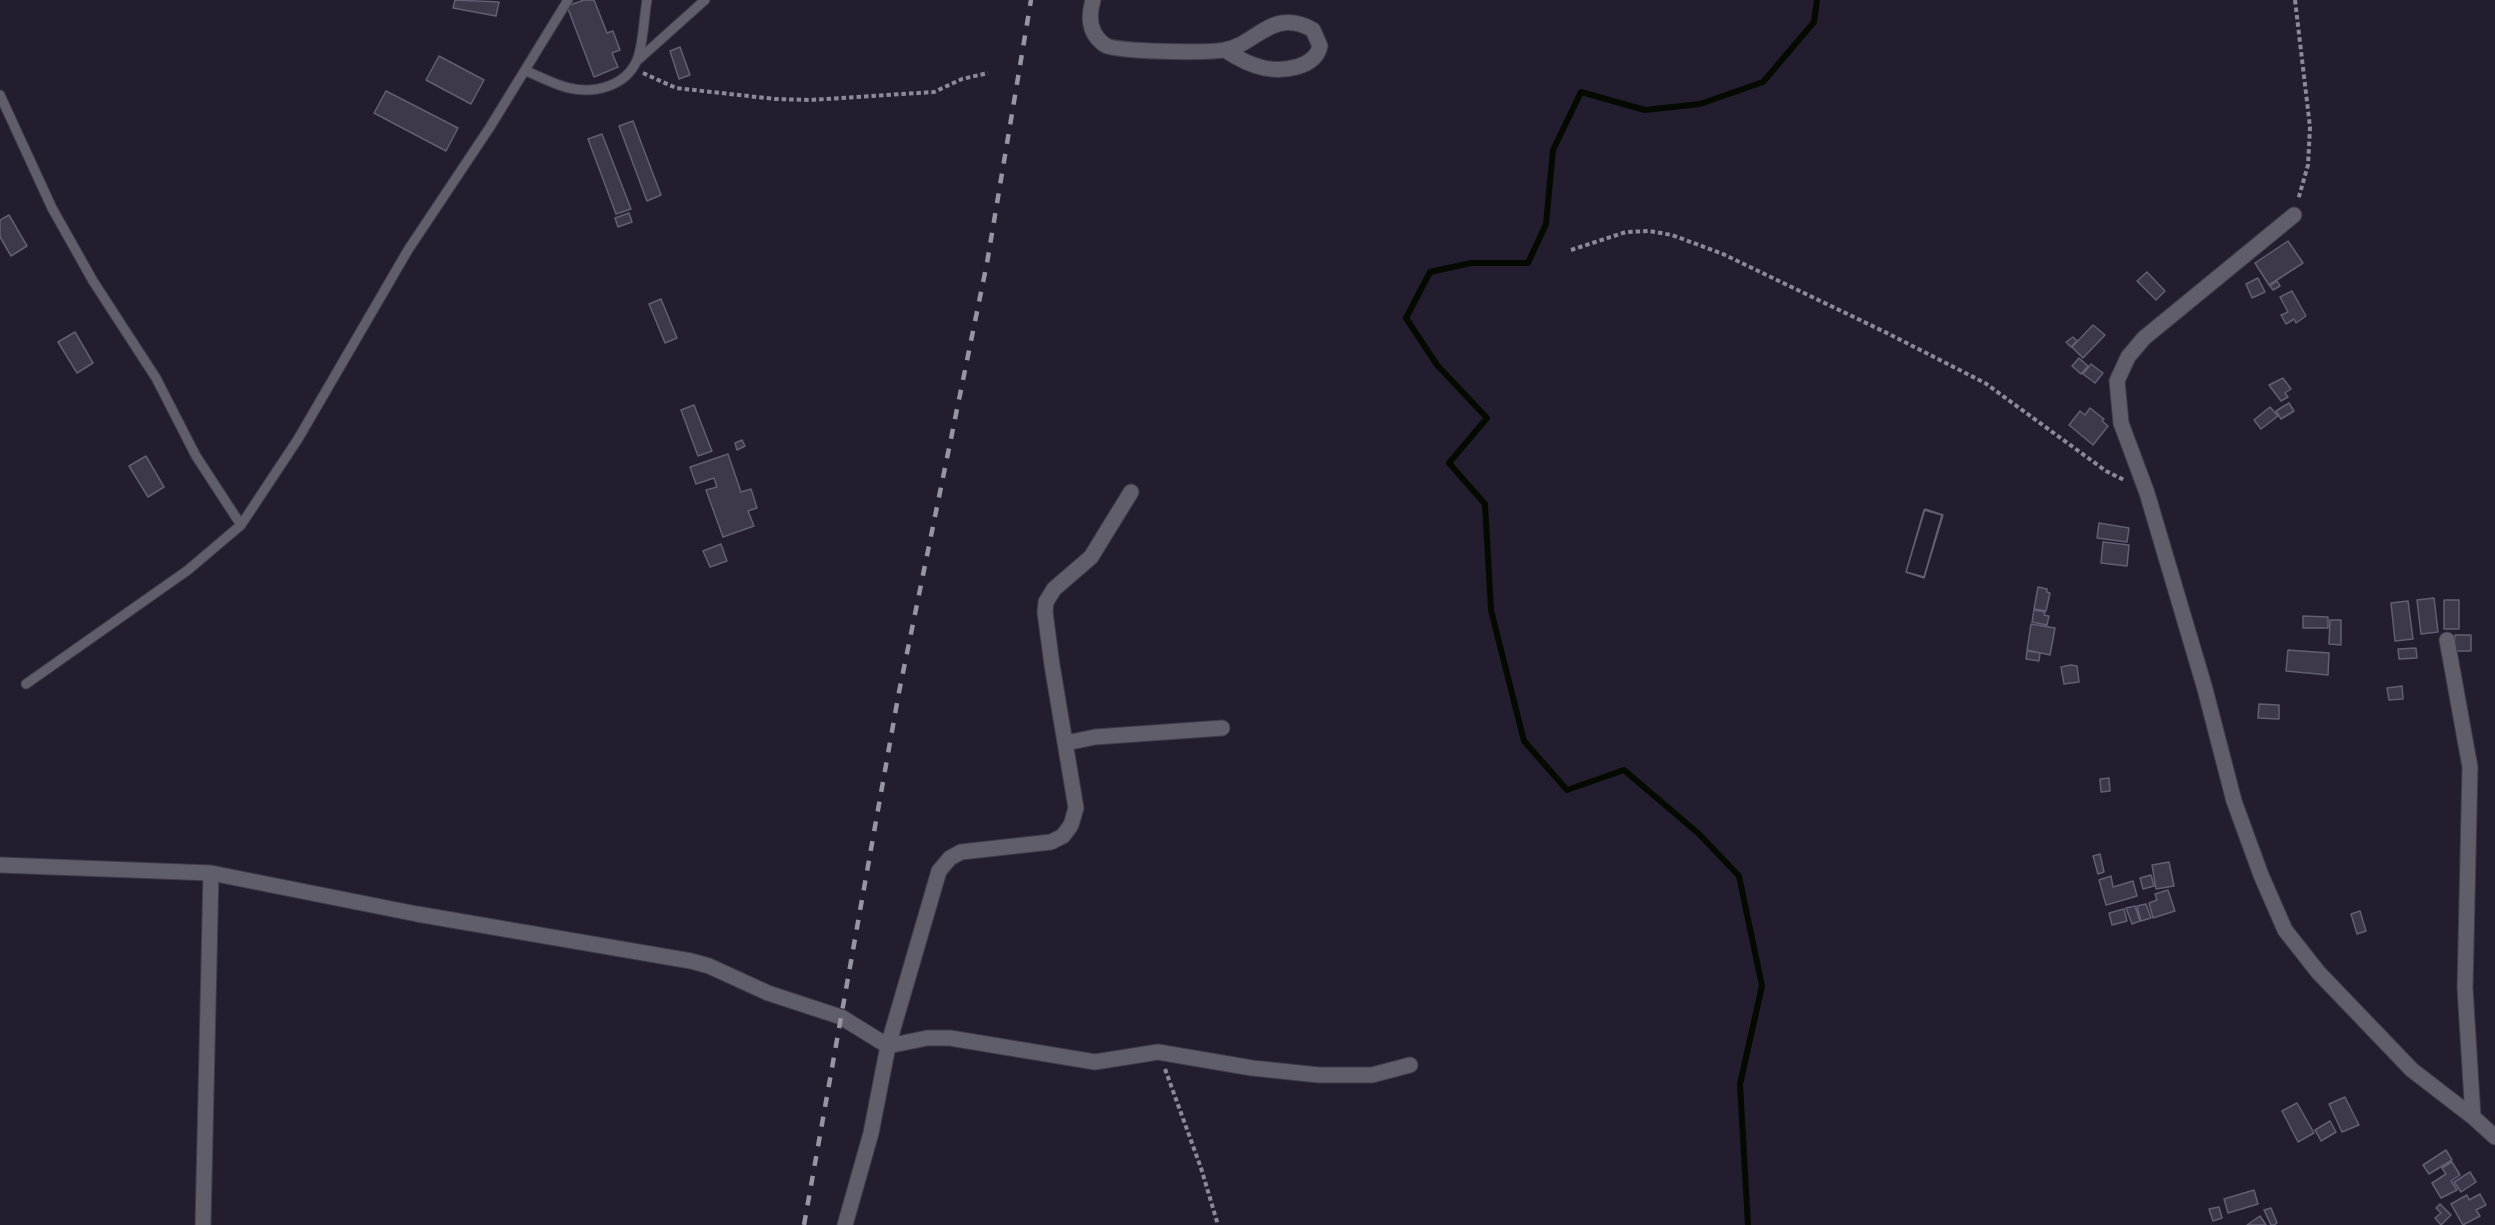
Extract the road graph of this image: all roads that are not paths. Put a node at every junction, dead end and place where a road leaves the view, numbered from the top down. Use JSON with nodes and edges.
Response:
{"nodes":[{"id":1,"x":568,"y":0,"type":"edge"},
{"id":2,"x":647,"y":0,"type":"edge"},
{"id":3,"x":705,"y":0,"type":"edge"},
{"id":4,"x":1093,"y":0,"type":"edge"},
{"id":5,"x":1225,"y":50,"type":"junction"},
{"id":6,"x":638,"y":60,"type":"junction"},
{"id":7,"x":526,"y":70,"type":"junction"},
{"id":8,"x":0,"y":95,"type":"edge"},
{"id":9,"x":2294,"y":215,"type":"road end"},
{"id":10,"x":1131,"y":492,"type":"dead end"},
{"id":11,"x":242,"y":525,"type":"junction"},
{"id":12,"x":2447,"y":640,"type":"dead end"},
{"id":13,"x":26,"y":684,"type":"dead end"},
{"id":14,"x":1222,"y":728,"type":"dead end"},
{"id":15,"x":1066,"y":743,"type":"junction"},
{"id":16,"x":0,"y":864,"type":"edge"},
{"id":17,"x":211,"y":873,"type":"junction"},
{"id":18,"x":888,"y":1046,"type":"junction"},
{"id":19,"x":1410,"y":1065,"type":"dead end"},
{"id":20,"x":2474,"y":1117,"type":"junction"},
{"id":21,"x":2495,"y":1137,"type":"edge"},
{"id":22,"x":203,"y":1225,"type":"edge"},
{"id":23,"x":846,"y":1225,"type":"edge"}],
"edges":[{"from":1,"to":7,"type":"lane"},
{"from":2,"to":6,"type":"lane"},
{"from":3,"to":6,"type":"lane"},
{"from":4,"to":5,"type":"street"},
{"from":5,"to":5,"type":"street"},
{"from":6,"to":7,"type":"lane"},
{"from":7,"to":11,"type":"lane"},
{"from":8,"to":11,"type":"lane"},
{"from":9,"to":20,"type":"street"},
{"from":10,"to":15,"type":"street"},
{"from":11,"to":13,"type":"lane"},
{"from":12,"to":20,"type":"street"},
{"from":14,"to":15,"type":"street"},
{"from":15,"to":18,"type":"street"},
{"from":16,"to":17,"type":"street"},
{"from":17,"to":18,"type":"street"},
{"from":17,"to":22,"type":"street"},
{"from":18,"to":19,"type":"street"},
{"from":18,"to":23,"type":"street"},
{"from":20,"to":21,"type":"street"}]}
